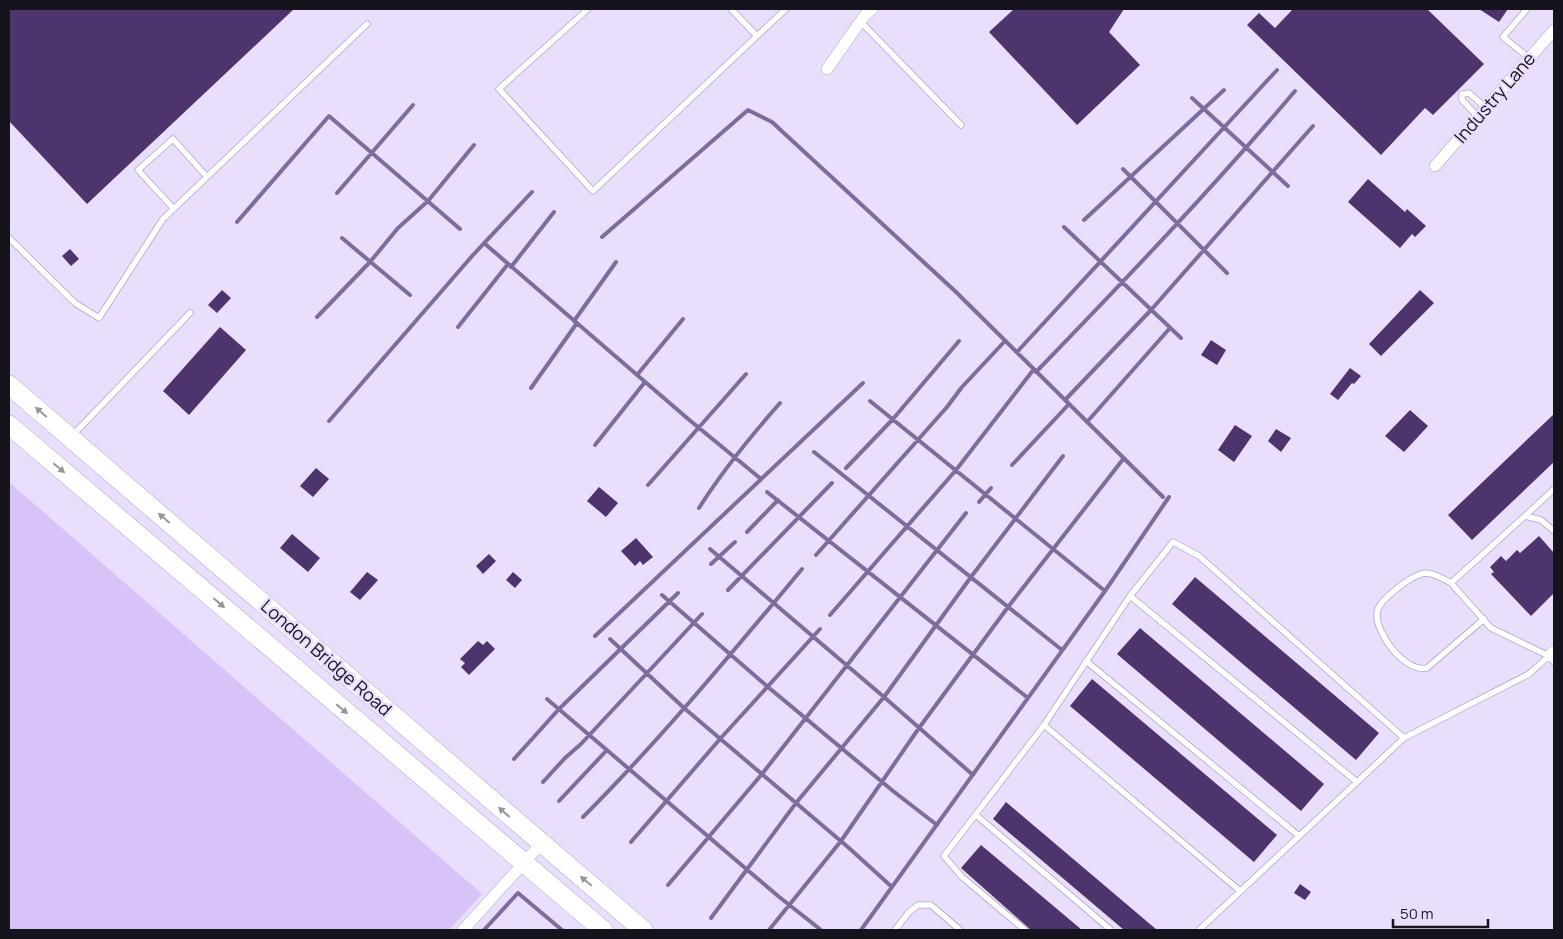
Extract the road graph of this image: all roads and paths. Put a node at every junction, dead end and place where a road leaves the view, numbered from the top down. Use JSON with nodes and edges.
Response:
{"nodes":[{"id":1,"x":588,"y":9,"type":"edge"},
{"id":2,"x":732,"y":9,"type":"edge"},
{"id":3,"x":786,"y":9,"type":"edge"},
{"id":4,"x":872,"y":9,"type":"edge"},
{"id":5,"x":1527,"y":9,"type":"edge"},
{"id":6,"x":860,"y":21,"type":"junction"},
{"id":7,"x":367,"y":24,"type":"dead end"},
{"id":8,"x":1554,"y":30,"type":"edge"},
{"id":9,"x":757,"y":36,"type":"junction"},
{"id":10,"x":1530,"y":58,"type":"junction"},
{"id":11,"x":827,"y":69,"type":"dead end"},
{"id":12,"x":1486,"y":108,"type":"junction"},
{"id":13,"x":1478,"y":117,"type":"junction"},
{"id":14,"x":961,"y":125,"type":"dead end"},
{"id":15,"x":1435,"y":166,"type":"dead end"},
{"id":16,"x":207,"y":177,"type":"junction"},
{"id":17,"x":174,"y":209,"type":"junction"},
{"id":18,"x":9,"y":238,"type":"edge"},
{"id":19,"x":190,"y":313,"type":"dead end"},
{"id":20,"x":9,"y":384,"type":"edge"},
{"id":21,"x":9,"y":425,"type":"edge"},
{"id":22,"x":70,"y":438,"type":"junction"},
{"id":23,"x":1554,"y":489,"type":"edge"},
{"id":24,"x":1525,"y":516,"type":"junction"},
{"id":25,"x":1554,"y":531,"type":"edge"},
{"id":26,"x":200,"y":550,"type":"junction"},
{"id":27,"x":182,"y":572,"type":"junction"},
{"id":28,"x":1451,"y":583,"type":"junction"},
{"id":29,"x":1130,"y":596,"type":"junction"},
{"id":30,"x":1484,"y":619,"type":"junction"},
{"id":31,"x":1553,"y":656,"type":"edge"},
{"id":32,"x":1086,"y":661,"type":"junction"},
{"id":33,"x":1044,"y":725,"type":"junction"},
{"id":34,"x":1404,"y":738,"type":"junction"},
{"id":35,"x":1357,"y":782,"type":"junction"},
{"id":36,"x":976,"y":815,"type":"junction"},
{"id":37,"x":1299,"y":836,"type":"junction"},
{"id":38,"x":541,"y":844,"type":"junction"},
{"id":39,"x":524,"y":863,"type":"junction"},
{"id":40,"x":1240,"y":891,"type":"junction"},
{"id":41,"x":463,"y":930,"type":"edge"},
{"id":42,"x":603,"y":930,"type":"edge"},
{"id":43,"x":643,"y":930,"type":"edge"},
{"id":44,"x":895,"y":930,"type":"edge"},
{"id":45,"x":960,"y":930,"type":"edge"},
{"id":46,"x":1025,"y":930,"type":"edge"},
{"id":47,"x":1112,"y":930,"type":"edge"},
{"id":48,"x":1199,"y":930,"type":"edge"}],
"edges":[{"from":1,"to":9,"type":"lane"},
{"from":2,"to":9,"type":"lane"},
{"from":3,"to":9,"type":"lane"},
{"from":4,"to":6,"type":"street"},
{"from":5,"to":10,"type":"lane"},
{"from":6,"to":11,"type":"street"},
{"from":6,"to":14,"type":"lane"},
{"from":7,"to":16,"type":"lane"},
{"from":8,"to":10,"type":"street","name":"Industry Lane"},
{"from":10,"to":12,"type":"street","name":"Industry Lane"},
{"from":12,"to":13,"type":"street","name":"Industry Lane"},
{"from":12,"to":13,"type":"lane"},
{"from":13,"to":15,"type":"street","name":"Industry Lane"},
{"from":16,"to":17,"type":"lane"},
{"from":16,"to":17,"type":"lane"},
{"from":17,"to":18,"type":"lane"},
{"from":19,"to":22,"type":"lane"},
{"from":22,"to":20,"type":"main road","name":"London Bridge Road","one_way":true},
{"from":21,"to":27,"type":"main road","name":"London Bridge Road","one_way":true},
{"from":26,"to":22,"type":"main road","name":"London Bridge Road","one_way":true},
{"from":23,"to":24,"type":"lane"},
{"from":24,"to":25,"type":"lane"},
{"from":24,"to":28,"type":"lane"},
{"from":26,"to":27,"type":"main road"},
{"from":38,"to":26,"type":"main road","name":"London Bridge Road","one_way":true},
{"from":27,"to":39,"type":"main road","name":"London Bridge Road","one_way":true},
{"from":28,"to":30,"type":"lane"},
{"from":28,"to":30,"type":"lane"},
{"from":29,"to":32,"type":"lane"},
{"from":29,"to":34,"type":"lane"},
{"from":29,"to":35,"type":"lane"},
{"from":30,"to":31,"type":"lane"},
{"from":31,"to":34,"type":"lane"},
{"from":32,"to":33,"type":"lane"},
{"from":32,"to":37,"type":"lane"},
{"from":33,"to":36,"type":"lane"},
{"from":33,"to":40,"type":"lane"},
{"from":34,"to":35,"type":"lane"},
{"from":35,"to":37,"type":"lane"},
{"from":36,"to":46,"type":"lane"},
{"from":36,"to":47,"type":"lane"},
{"from":37,"to":40,"type":"lane"},
{"from":38,"to":39,"type":"street"},
{"from":43,"to":38,"type":"main road","name":"London Bridge Road","one_way":true},
{"from":39,"to":41,"type":"street"},
{"from":39,"to":42,"type":"main road","name":"London Bridge Road"},
{"from":40,"to":48,"type":"lane"},
{"from":44,"to":45,"type":"lane"}]}
